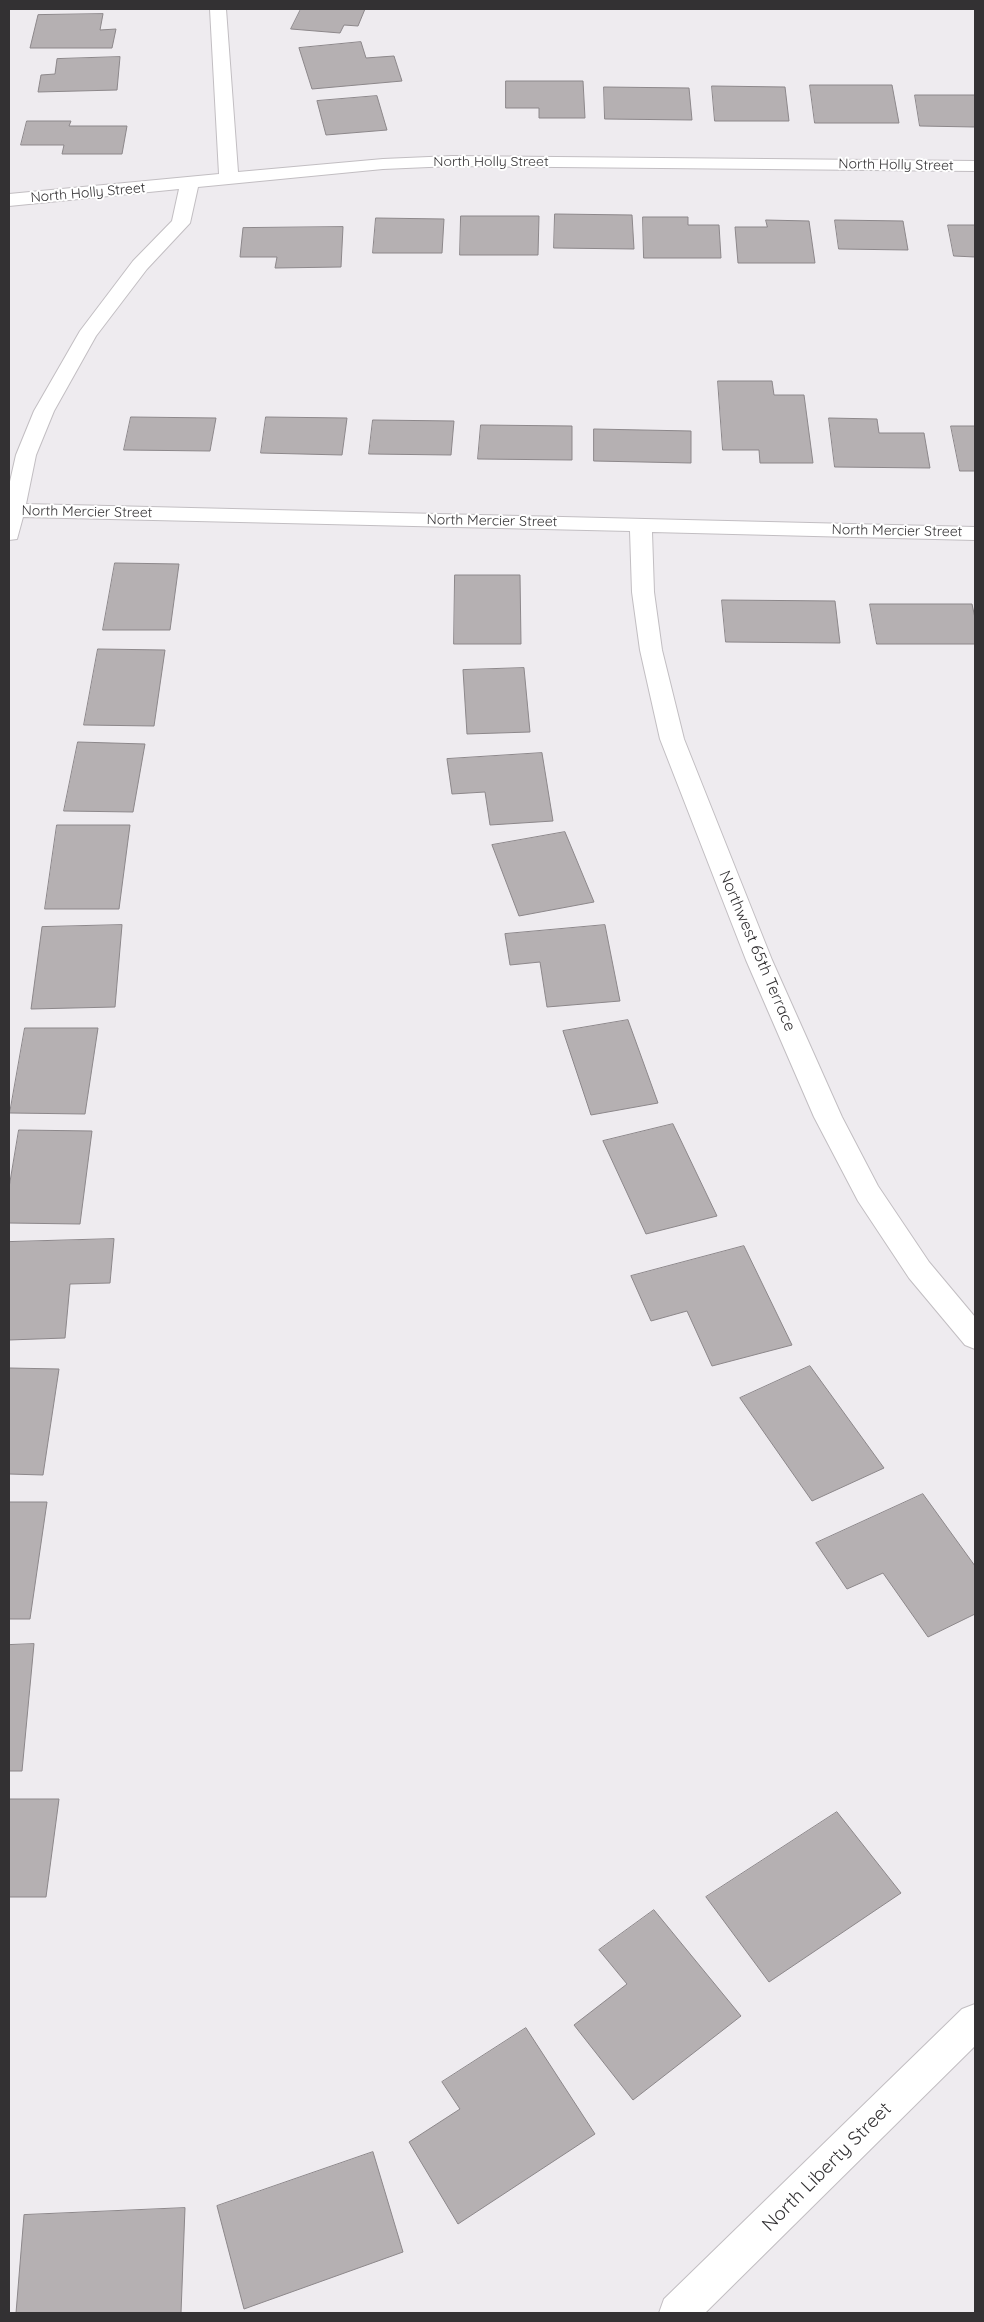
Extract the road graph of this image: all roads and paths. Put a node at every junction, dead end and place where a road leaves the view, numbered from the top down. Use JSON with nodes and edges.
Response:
{"nodes":[{"id":1,"x":218,"y":9,"type":"edge"},
{"id":2,"x":975,"y":166,"type":"edge"},
{"id":3,"x":229,"y":180,"type":"junction"},
{"id":4,"x":189,"y":184,"type":"junction"},
{"id":5,"x":9,"y":200,"type":"edge"},
{"id":6,"x":11,"y":510,"type":"edge"},
{"id":7,"x":641,"y":525,"type":"junction"},
{"id":8,"x":975,"y":533,"type":"edge"},
{"id":9,"x":9,"y":534,"type":"edge"},
{"id":10,"x":975,"y":1338,"type":"edge"},
{"id":11,"x":975,"y":2021,"type":"edge"},
{"id":12,"x":678,"y":2313,"type":"edge"}],
"edges":[{"from":1,"to":3,"type":"street"},
{"from":2,"to":3,"type":"street","name":"North Holly Street"},
{"from":3,"to":4,"type":"street","name":"North Holly Street"},
{"from":4,"to":5,"type":"street","name":"North Holly Street"},
{"from":4,"to":6,"type":"street"},
{"from":6,"to":7,"type":"street","name":"North Mercier Street"},
{"from":6,"to":9,"type":"street"},
{"from":7,"to":8,"type":"street","name":"North Mercier Street"},
{"from":7,"to":10,"type":"street","name":"Northwest 65th Terrace"},
{"from":11,"to":12,"type":"street","name":"North Liberty Street"}]}
